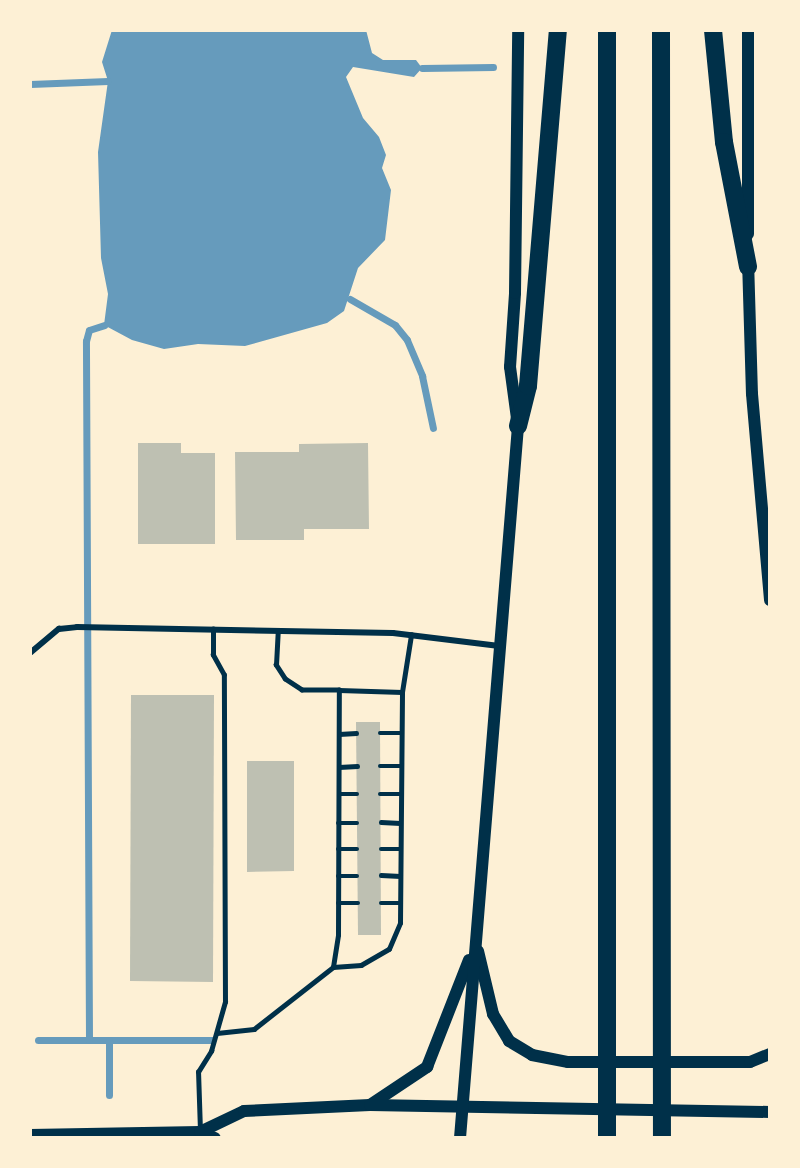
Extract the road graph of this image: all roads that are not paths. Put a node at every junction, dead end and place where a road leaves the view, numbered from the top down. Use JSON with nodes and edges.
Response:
{"nodes":[{"id":1,"x":518,"y":30,"type":"edge"},
{"id":2,"x":558,"y":30,"type":"edge"},
{"id":3,"x":607,"y":30,"type":"edge"},
{"id":4,"x":661,"y":30,"type":"edge"},
{"id":5,"x":713,"y":30,"type":"edge"},
{"id":6,"x":748,"y":30,"type":"edge"},
{"id":7,"x":748,"y":267,"type":"junction"},
{"id":8,"x":518,"y":426,"type":"junction"},
{"id":9,"x":764,"y":473,"type":"edge"},
{"id":10,"x":770,"y":600,"type":"edge"},
{"id":11,"x":213,"y":629,"type":"junction"},
{"id":12,"x":278,"y":631,"type":"junction"},
{"id":13,"x":411,"y":635,"type":"junction"},
{"id":14,"x":499,"y":646,"type":"junction"},
{"id":15,"x":30,"y":653,"type":"edge"},
{"id":16,"x":339,"y":690,"type":"junction"},
{"id":17,"x":402,"y":692,"type":"junction"},
{"id":18,"x":356,"y":733,"type":"dead end"},
{"id":19,"x":380,"y":733,"type":"dead end"},
{"id":20,"x":402,"y":733,"type":"junction"},
{"id":21,"x":339,"y":734,"type":"junction"},
{"id":22,"x":339,"y":766,"type":"junction"},
{"id":23,"x":357,"y":766,"type":"dead end"},
{"id":24,"x":380,"y":766,"type":"dead end"},
{"id":25,"x":401,"y":766,"type":"junction"},
{"id":26,"x":339,"y":794,"type":"junction"},
{"id":27,"x":357,"y":794,"type":"dead end"},
{"id":28,"x":380,"y":794,"type":"dead end"},
{"id":29,"x":401,"y":794,"type":"junction"},
{"id":30,"x":381,"y":822,"type":"dead end"},
{"id":31,"x":338,"y":823,"type":"junction"},
{"id":32,"x":357,"y":823,"type":"dead end"},
{"id":33,"x":400,"y":823,"type":"junction"},
{"id":34,"x":338,"y":849,"type":"junction"},
{"id":35,"x":357,"y":849,"type":"dead end"},
{"id":36,"x":381,"y":849,"type":"dead end"},
{"id":37,"x":400,"y":849,"type":"junction"},
{"id":38,"x":381,"y":875,"type":"dead end"},
{"id":39,"x":338,"y":876,"type":"junction"},
{"id":40,"x":357,"y":876,"type":"dead end"},
{"id":41,"x":400,"y":876,"type":"junction"},
{"id":42,"x":338,"y":903,"type":"junction"},
{"id":43,"x":358,"y":903,"type":"dead end"},
{"id":44,"x":381,"y":903,"type":"dead end"},
{"id":45,"x":399,"y":903,"type":"junction"},
{"id":46,"x":476,"y":942,"type":"junction"},
{"id":47,"x":333,"y":967,"type":"junction"},
{"id":48,"x":217,"y":1033,"type":"junction"},
{"id":49,"x":770,"y":1054,"type":"edge"},
{"id":50,"x":370,"y":1105,"type":"junction"},
{"id":51,"x":462,"y":1108,"type":"junction"},
{"id":52,"x":770,"y":1112,"type":"edge"},
{"id":53,"x":30,"y":1135,"type":"edge"},
{"id":54,"x":200,"y":1135,"type":"edge"},
{"id":55,"x":215,"y":1138,"type":"edge"},
{"id":56,"x":460,"y":1138,"type":"edge"},
{"id":57,"x":606,"y":1138,"type":"edge"},
{"id":58,"x":662,"y":1138,"type":"edge"}],
"edges":[{"from":1,"to":8,"type":"main road"},
{"from":2,"to":8,"type":"highway"},
{"from":3,"to":57,"type":"highway"},
{"from":4,"to":58,"type":"highway"},
{"from":5,"to":7,"type":"highway"},
{"from":6,"to":7,"type":"main road"},
{"from":7,"to":9,"type":"main road"},
{"from":8,"to":14,"type":"main road"},
{"from":9,"to":10,"type":"main road"},
{"from":11,"to":12,"type":"street"},
{"from":11,"to":15,"type":"street"},
{"from":11,"to":48,"type":"lane"},
{"from":12,"to":13,"type":"street"},
{"from":12,"to":16,"type":"lane"},
{"from":13,"to":14,"type":"street"},
{"from":13,"to":17,"type":"lane"},
{"from":14,"to":46,"type":"main road"},
{"from":16,"to":17,"type":"lane"},
{"from":16,"to":21,"type":"lane"},
{"from":17,"to":20,"type":"lane"},
{"from":18,"to":21,"type":"lane"},
{"from":19,"to":20,"type":"lane"},
{"from":20,"to":25,"type":"lane"},
{"from":21,"to":22,"type":"lane"},
{"from":22,"to":23,"type":"lane"},
{"from":22,"to":26,"type":"lane"},
{"from":24,"to":25,"type":"lane"},
{"from":25,"to":29,"type":"lane"},
{"from":26,"to":27,"type":"lane"},
{"from":26,"to":31,"type":"lane"},
{"from":28,"to":29,"type":"lane"},
{"from":29,"to":33,"type":"lane"},
{"from":30,"to":33,"type":"lane"},
{"from":31,"to":32,"type":"lane"},
{"from":31,"to":34,"type":"lane"},
{"from":33,"to":37,"type":"lane"},
{"from":34,"to":35,"type":"lane"},
{"from":34,"to":39,"type":"lane"},
{"from":36,"to":37,"type":"lane"},
{"from":37,"to":41,"type":"lane"},
{"from":38,"to":41,"type":"lane"},
{"from":39,"to":40,"type":"lane"},
{"from":39,"to":42,"type":"lane"},
{"from":41,"to":45,"type":"lane"},
{"from":42,"to":43,"type":"lane"},
{"from":42,"to":47,"type":"lane"},
{"from":44,"to":45,"type":"lane"},
{"from":45,"to":47,"type":"lane"},
{"from":46,"to":49,"type":"main road"},
{"from":46,"to":50,"type":"main road"},
{"from":46,"to":51,"type":"main road"},
{"from":47,"to":48,"type":"lane"},
{"from":48,"to":54,"type":"lane"},
{"from":50,"to":51,"type":"main road"},
{"from":50,"to":54,"type":"main road"},
{"from":51,"to":52,"type":"main road"},
{"from":51,"to":56,"type":"main road"},
{"from":53,"to":54,"type":"main road"},
{"from":54,"to":55,"type":"main road"}]}
